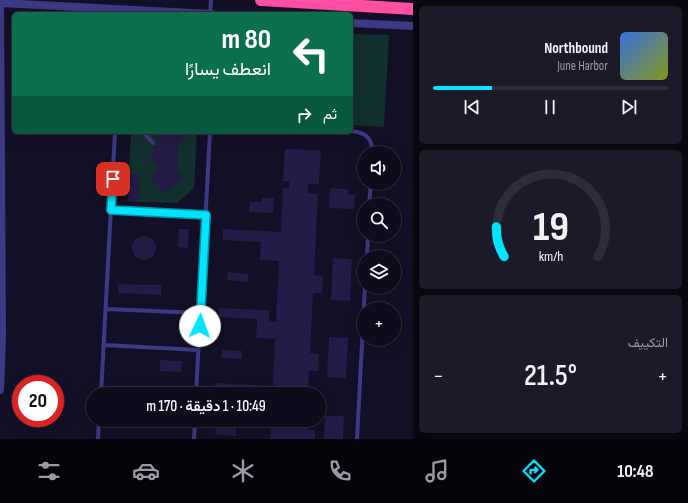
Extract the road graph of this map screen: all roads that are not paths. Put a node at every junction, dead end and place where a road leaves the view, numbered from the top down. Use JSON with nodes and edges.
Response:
{"nodes":[{"id":1,"x":0,"y":0,"type":"edge"},
{"id":2,"x":211,"y":0,"type":"edge"},
{"id":3,"x":261,"y":0,"type":"edge"},
{"id":4,"x":0,"y":3,"type":"edge"},
{"id":5,"x":413,"y":9,"type":"edge"},
{"id":6,"x":121,"y":11,"type":"edge"},
{"id":7,"x":151,"y":12,"type":"edge"},
{"id":8,"x":211,"y":12,"type":"edge"},
{"id":9,"x":353,"y":23,"type":"edge"},
{"id":10,"x":413,"y":26,"type":"edge"},
{"id":11,"x":353,"y":131,"type":"edge"},
{"id":12,"x":115,"y":134,"type":"edge"},
{"id":13,"x":145,"y":134,"type":"edge"},
{"id":14,"x":210,"y":134,"type":"edge"},
{"id":15,"x":153,"y":143,"type":"dead end"},
{"id":16,"x":372,"y":146,"type":"edge"},
{"id":17,"x":0,"y":180,"type":"edge"},
{"id":18,"x":111,"y":210,"type":"junction"},
{"id":19,"x":206,"y":215,"type":"junction"},
{"id":20,"x":365,"y":294,"type":"edge"},
{"id":21,"x":106,"y":309,"type":"junction"},
{"id":22,"x":200,"y":313,"type":"junction"},
{"id":23,"x":104,"y":346,"type":"junction"},
{"id":24,"x":198,"y":350,"type":"junction"},
{"id":25,"x":101,"y":387,"type":"edge"},
{"id":26,"x":196,"y":387,"type":"edge"},
{"id":27,"x":0,"y":390,"type":"edge"},
{"id":28,"x":99,"y":427,"type":"edge"},
{"id":29,"x":195,"y":427,"type":"edge"},
{"id":30,"x":98,"y":439,"type":"edge"},
{"id":31,"x":194,"y":439,"type":"edge"},
{"id":32,"x":357,"y":439,"type":"edge"}],
"edges":[{"from":1,"to":4,"type":"street"},
{"from":2,"to":8,"type":"lane"},
{"from":3,"to":5,"type":"highway"},
{"from":4,"to":6,"type":"street"},
{"from":4,"to":17,"type":"street"},
{"from":6,"to":7,"type":"street"},
{"from":9,"to":10,"type":"street"},
{"from":11,"to":16,"type":"lane"},
{"from":12,"to":18,"type":"lane"},
{"from":13,"to":15,"type":"lane"},
{"from":14,"to":19,"type":"lane"},
{"from":17,"to":27,"type":"street"},
{"from":18,"to":19,"type":"lane"},
{"from":18,"to":21,"type":"lane"},
{"from":19,"to":22,"type":"lane"},
{"from":20,"to":32,"type":"lane"},
{"from":21,"to":22,"type":"lane"},
{"from":21,"to":23,"type":"lane"},
{"from":22,"to":24,"type":"lane"},
{"from":23,"to":24,"type":"lane"},
{"from":23,"to":25,"type":"lane"},
{"from":24,"to":26,"type":"lane"},
{"from":28,"to":30,"type":"lane"},
{"from":29,"to":31,"type":"lane"}]}
